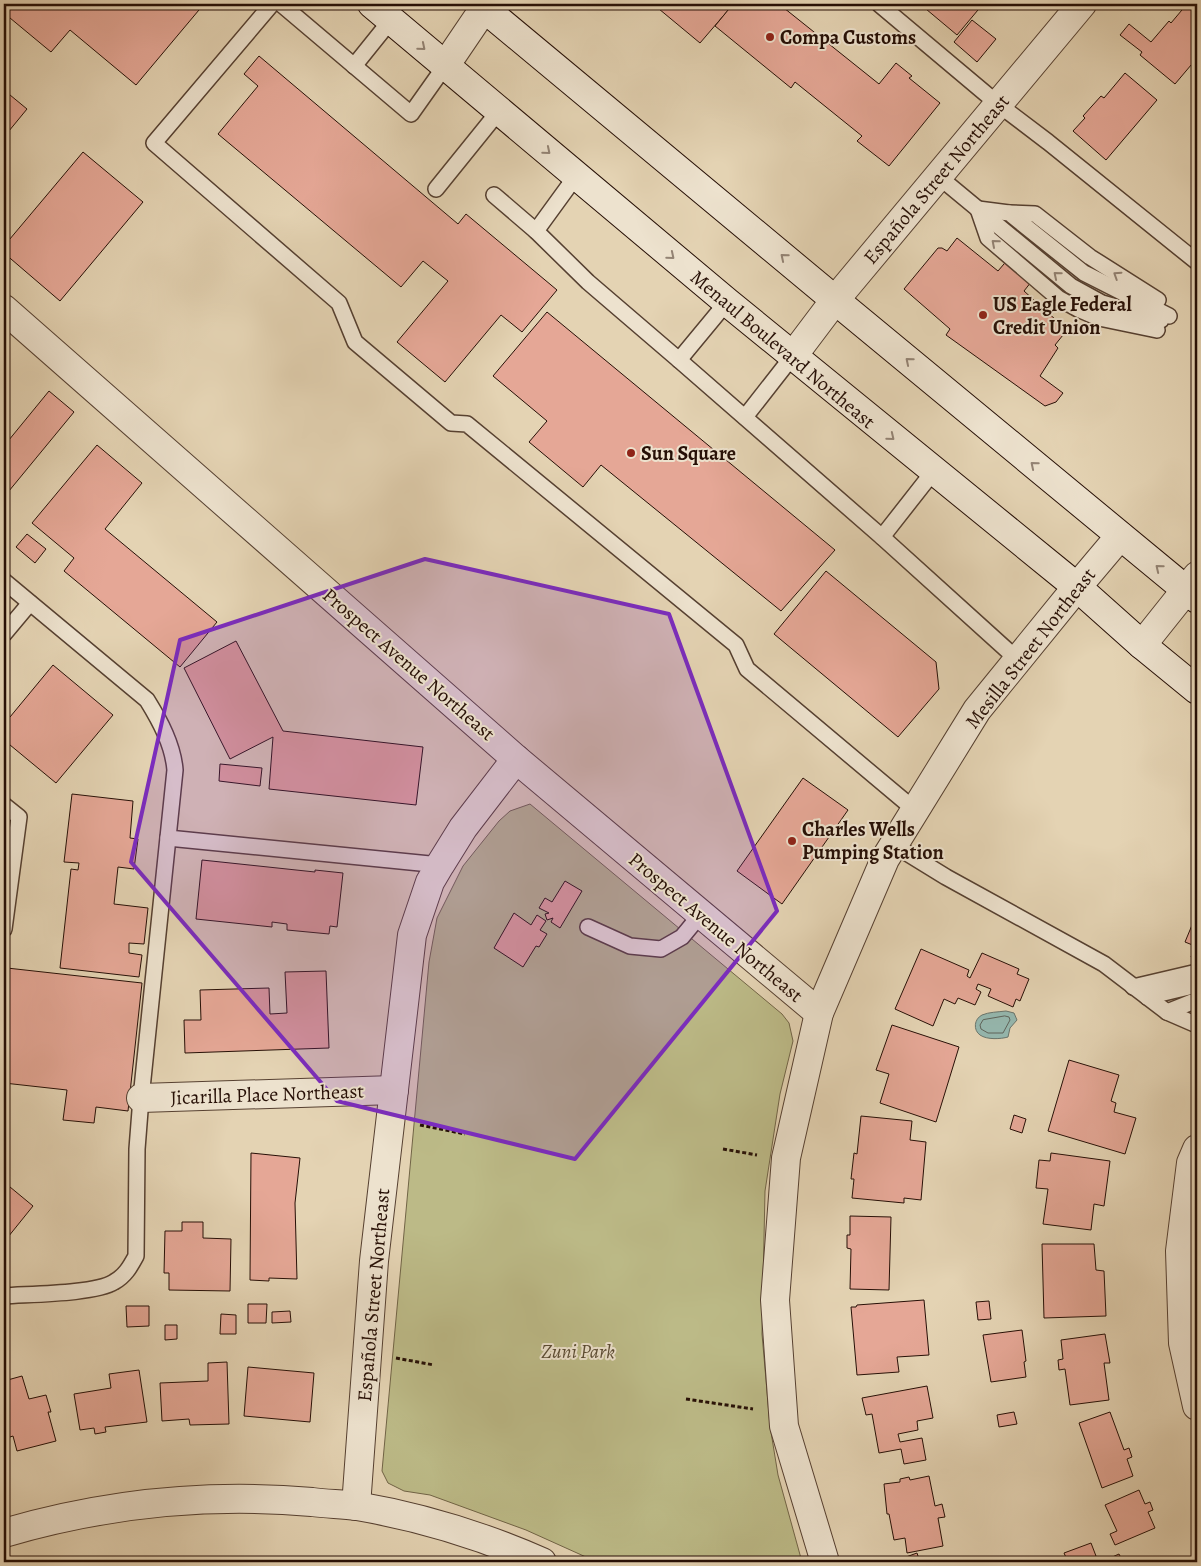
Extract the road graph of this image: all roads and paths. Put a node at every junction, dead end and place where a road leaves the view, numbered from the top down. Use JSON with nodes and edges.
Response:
{"nodes":[{"id":1,"x":272,"y":4,"type":"edge"},
{"id":2,"x":280,"y":4,"type":"edge"},
{"id":3,"x":879,"y":4,"type":"edge"},
{"id":4,"x":1082,"y":4,"type":"edge"},
{"id":5,"x":484,"y":5,"type":"edge"},
{"id":6,"x":381,"y":12,"type":"edge"},
{"id":7,"x":354,"y":66,"type":"junction"},
{"id":8,"x":445,"y":66,"type":"junction"},
{"id":9,"x":998,"y":104,"type":"junction"},
{"id":10,"x":499,"y":111,"type":"junction"},
{"id":11,"x":576,"y":176,"type":"junction"},
{"id":12,"x":938,"y":176,"type":"junction"},
{"id":13,"x":436,"y":189,"type":"dead end"},
{"id":14,"x":494,"y":195,"type":"dead end"},
{"id":15,"x":978,"y":208,"type":"junction"},
{"id":16,"x":536,"y":231,"type":"junction"},
{"id":17,"x":1197,"y":262,"type":"edge"},
{"id":18,"x":835,"y":300,"type":"junction"},
{"id":19,"x":727,"y":302,"type":"junction"},
{"id":20,"x":4,"y":309,"type":"edge"},
{"id":21,"x":792,"y":357,"type":"junction"},
{"id":22,"x":679,"y":360,"type":"junction"},
{"id":23,"x":745,"y":417,"type":"junction"},
{"id":24,"x":933,"y":472,"type":"junction"},
{"id":25,"x":1120,"y":536,"type":"junction"},
{"id":26,"x":882,"y":537,"type":"junction"},
{"id":27,"x":4,"y":581,"type":"edge"},
{"id":28,"x":1077,"y":587,"type":"junction"},
{"id":29,"x":1193,"y":588,"type":"edge"},
{"id":30,"x":30,"y":603,"type":"junction"},
{"id":31,"x":4,"y":634,"type":"edge"},
{"id":32,"x":1142,"y":645,"type":"junction"},
{"id":33,"x":1018,"y":660,"type":"junction"},
{"id":34,"x":1197,"y":690,"type":"edge"},
{"id":35,"x":516,"y":759,"type":"junction"},
{"id":36,"x":4,"y":805,"type":"edge"},
{"id":37,"x":915,"y":810,"type":"junction"},
{"id":38,"x":168,"y":838,"type":"junction"},
{"id":39,"x":894,"y":845,"type":"junction"},
{"id":40,"x":440,"y":865,"type":"junction"},
{"id":41,"x":701,"y":914,"type":"junction"},
{"id":42,"x":588,"y":927,"type":"dead end"},
{"id":43,"x":4,"y":929,"type":"edge"},
{"id":44,"x":1197,"y":972,"type":"edge"},
{"id":45,"x":1197,"y":985,"type":"edge"},
{"id":46,"x":1134,"y":987,"type":"junction"},
{"id":47,"x":1147,"y":997,"type":"junction"},
{"id":48,"x":1197,"y":1004,"type":"edge"},
{"id":49,"x":1167,"y":1012,"type":"junction"},
{"id":50,"x":819,"y":1013,"type":"junction"},
{"id":51,"x":1197,"y":1026,"type":"edge"},
{"id":52,"x":394,"y":1090,"type":"junction"},
{"id":53,"x":141,"y":1098,"type":"junction"},
{"id":54,"x":417,"y":1125,"type":"dead end"},
{"id":55,"x":465,"y":1134,"type":"dead end"},
{"id":56,"x":723,"y":1149,"type":"dead end"},
{"id":57,"x":1197,"y":1149,"type":"edge"},
{"id":58,"x":763,"y":1156,"type":"dead end"},
{"id":59,"x":4,"y":1296,"type":"edge"},
{"id":60,"x":396,"y":1358,"type":"dead end"},
{"id":61,"x":434,"y":1364,"type":"dead end"},
{"id":62,"x":686,"y":1399,"type":"dead end"},
{"id":63,"x":1197,"y":1406,"type":"edge"},
{"id":64,"x":761,"y":1410,"type":"dead end"},
{"id":65,"x":356,"y":1506,"type":"junction"},
{"id":66,"x":4,"y":1534,"type":"edge"},
{"id":67,"x":542,"y":1562,"type":"edge"},
{"id":68,"x":825,"y":1562,"type":"edge"}],
"edges":[{"from":1,"to":37,"type":"lane"},
{"from":2,"to":7,"type":"lane"},
{"from":3,"to":9,"type":"lane"},
{"from":4,"to":9,"type":"street","name":"Española Street Northeast"},
{"from":5,"to":8,"type":"street"},
{"from":18,"to":5,"type":"street","one_way":true},
{"from":6,"to":7,"type":"lane"},
{"from":6,"to":8,"type":"street","name":"Menaul Boulevard Northeast","one_way":true},
{"from":7,"to":8,"type":"lane"},
{"from":8,"to":10,"type":"street","name":"Menaul Boulevard Northeast"},
{"from":9,"to":12,"type":"street","name":"Española Street Northeast"},
{"from":9,"to":17,"type":"lane"},
{"from":10,"to":11,"type":"street","name":"Menaul Boulevard Northeast","one_way":true},
{"from":10,"to":13,"type":"lane"},
{"from":11,"to":16,"type":"lane"},
{"from":11,"to":19,"type":"street","name":"Menaul Boulevard Northeast","one_way":true},
{"from":12,"to":15,"type":"lane"},
{"from":12,"to":18,"type":"street","name":"Española Street Northeast"},
{"from":14,"to":16,"type":"lane"},
{"from":15,"to":15,"type":"lane"},
{"from":16,"to":22,"type":"lane"},
{"from":18,"to":21,"type":"street","name":"Española Street Northeast"},
{"from":25,"to":18,"type":"street","one_way":true},
{"from":19,"to":21,"type":"street","name":"Menaul Boulevard Northeast"},
{"from":19,"to":22,"type":"lane"},
{"from":20,"to":35,"type":"street","name":"Prospect Avenue Northeast"},
{"from":21,"to":23,"type":"lane"},
{"from":21,"to":24,"type":"street","name":"Menaul Boulevard Northeast","one_way":true},
{"from":22,"to":23,"type":"lane"},
{"from":23,"to":26,"type":"lane"},
{"from":24,"to":26,"type":"lane"},
{"from":24,"to":28,"type":"street","name":"Menaul Boulevard Northeast"},
{"from":25,"to":28,"type":"street","name":"Mesilla Street Northeast"},
{"from":29,"to":25,"type":"street","one_way":true},
{"from":26,"to":33,"type":"lane"},
{"from":27,"to":30,"type":"lane"},
{"from":28,"to":32,"type":"street","name":"Menaul Boulevard Northeast"},
{"from":28,"to":33,"type":"street","name":"Mesilla Street Northeast"},
{"from":29,"to":32,"type":"street"},
{"from":30,"to":31,"type":"lane"},
{"from":30,"to":38,"type":"lane"},
{"from":32,"to":34,"type":"street","name":"Menaul Boulevard Northeast"},
{"from":33,"to":37,"type":"street","name":"Mesilla Street Northeast"},
{"from":35,"to":40,"type":"street","name":"Española Street Northeast"},
{"from":35,"to":41,"type":"street","name":"Prospect Avenue Northeast"},
{"from":36,"to":43,"type":"lane"},
{"from":37,"to":39,"type":"street","name":"Mesilla Street Northeast"},
{"from":38,"to":40,"type":"lane"},
{"from":38,"to":53,"type":"lane"},
{"from":39,"to":46,"type":"lane"},
{"from":39,"to":50,"type":"street","name":"Mesilla Street Northeast"},
{"from":40,"to":52,"type":"street","name":"Española Street Northeast"},
{"from":41,"to":42,"type":"lane"},
{"from":41,"to":50,"type":"street","name":"Prospect Avenue Northeast"},
{"from":44,"to":46,"type":"lane"},
{"from":45,"to":47,"type":"lane"},
{"from":46,"to":47,"type":"lane"},
{"from":47,"to":49,"type":"lane"},
{"from":48,"to":49,"type":"lane"},
{"from":49,"to":51,"type":"lane"},
{"from":50,"to":68,"type":"street","name":"Mesilla Street Northeast"},
{"from":52,"to":53,"type":"street","name":"Jicarilla Place Northeast"},
{"from":52,"to":65,"type":"street","name":"Española Street Northeast"},
{"from":53,"to":59,"type":"lane"},
{"from":54,"to":55,"type":"path"},
{"from":56,"to":58,"type":"path"},
{"from":57,"to":63,"type":"street"},
{"from":60,"to":61,"type":"path"},
{"from":62,"to":64,"type":"path"},
{"from":65,"to":66,"type":"street"},
{"from":65,"to":67,"type":"street"}]}
